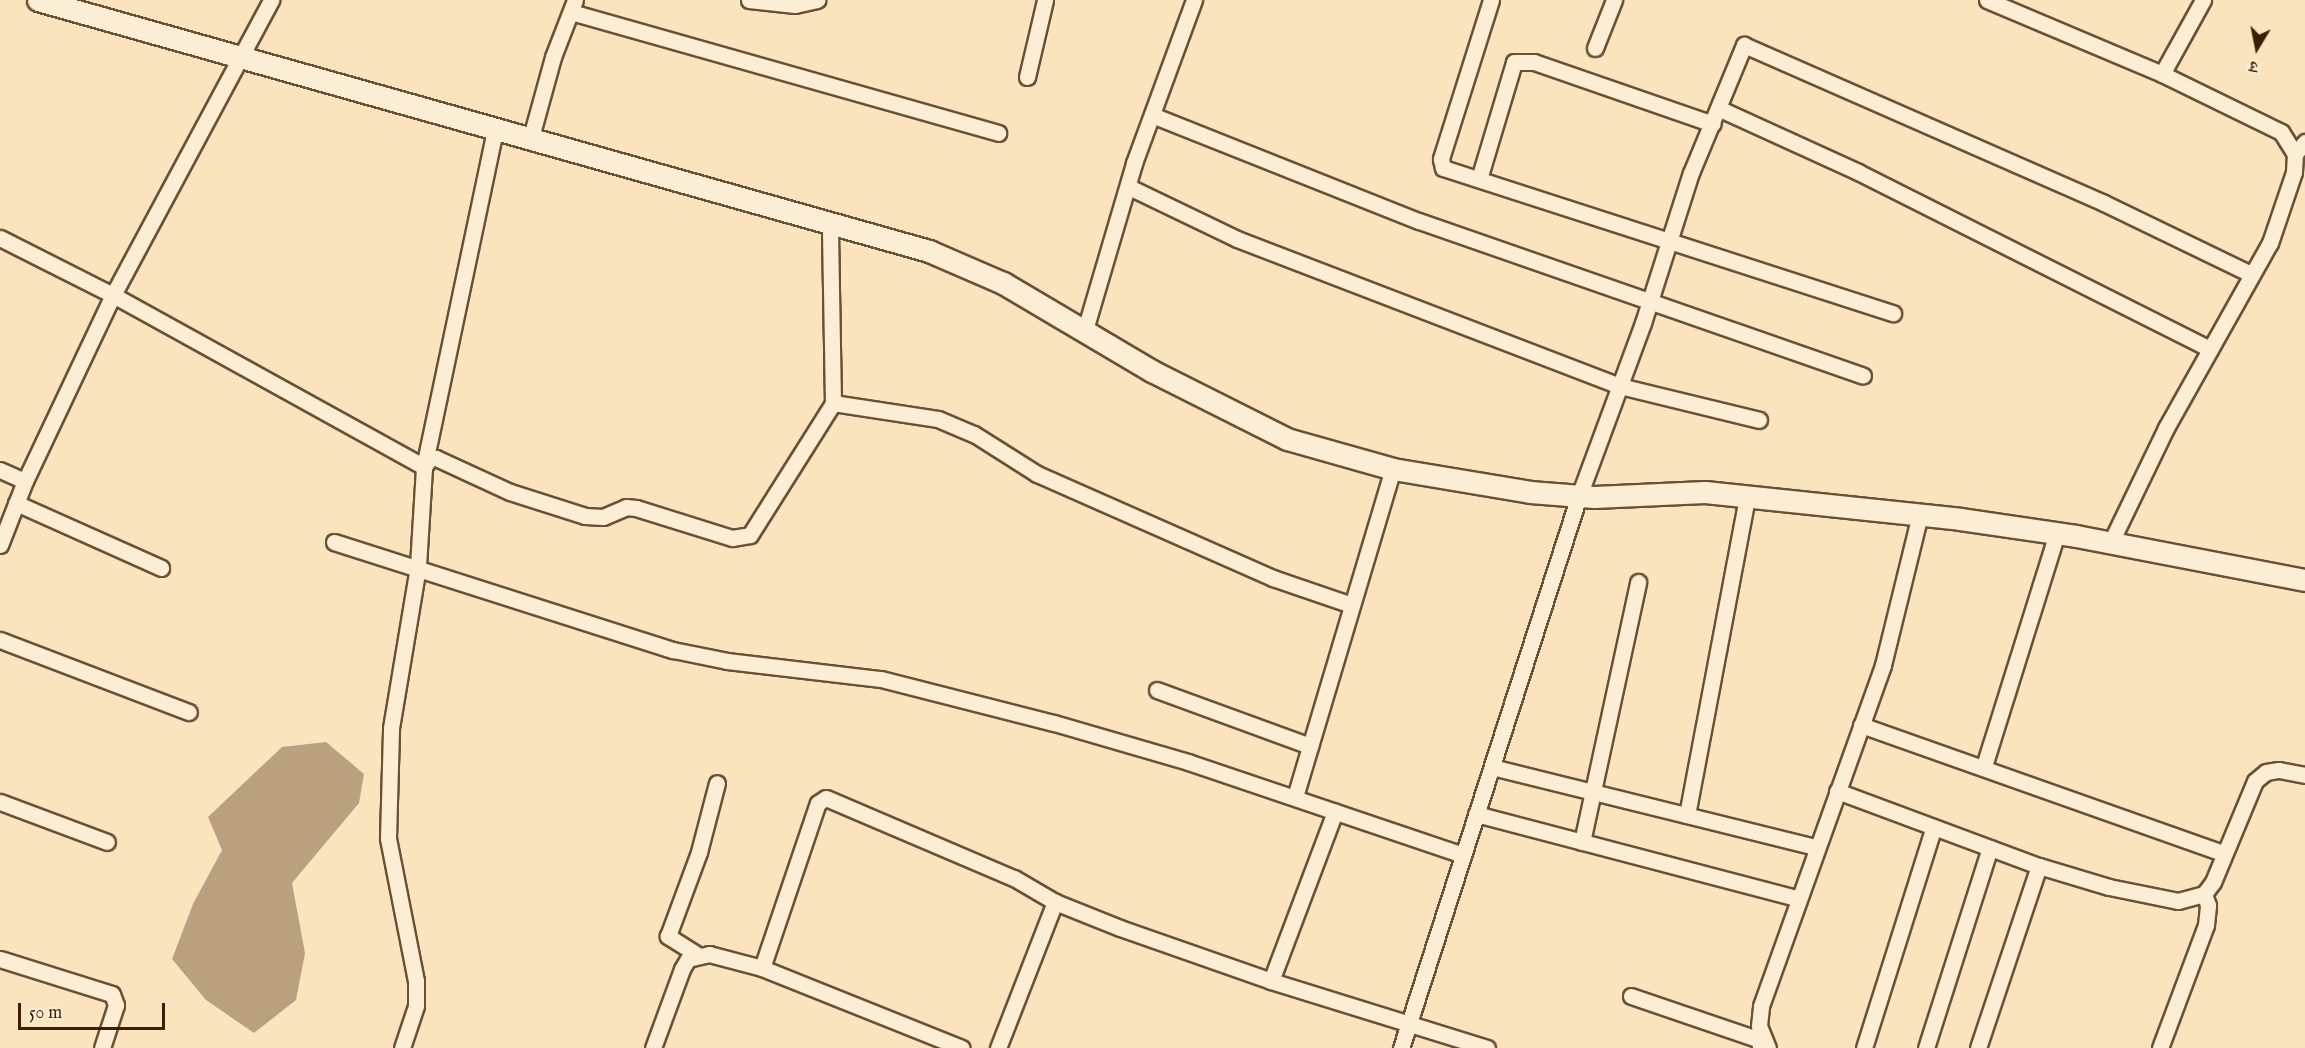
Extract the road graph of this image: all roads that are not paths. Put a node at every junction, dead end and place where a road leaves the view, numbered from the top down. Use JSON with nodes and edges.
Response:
{"nodes":[{"id":1,"x":38,"y":0,"type":"edge"},
{"id":2,"x":271,"y":0,"type":"edge"},
{"id":3,"x":749,"y":0,"type":"edge"},
{"id":4,"x":817,"y":0,"type":"edge"},
{"id":5,"x":1045,"y":0,"type":"edge"},
{"id":6,"x":1194,"y":0,"type":"edge"},
{"id":7,"x":1491,"y":0,"type":"edge"},
{"id":8,"x":1614,"y":0,"type":"edge"},
{"id":9,"x":1987,"y":0,"type":"edge"},
{"id":10,"x":2203,"y":0,"type":"edge"},
{"id":11,"x":70,"y":3,"type":"edge"},
{"id":12,"x":573,"y":6,"type":"edge"},
{"id":13,"x":1595,"y":48,"type":"dead end"},
{"id":14,"x":244,"y":56,"type":"junction"},
{"id":15,"x":2162,"y":74,"type":"junction"},
{"id":16,"x":1027,"y":77,"type":"dead end"},
{"id":17,"x":1720,"y":109,"type":"junction"},
{"id":18,"x":1152,"y":116,"type":"junction"},
{"id":19,"x":1713,"y":124,"type":"junction"},
{"id":20,"x":495,"y":129,"type":"junction"},
{"id":21,"x":998,"y":133,"type":"dead end"},
{"id":22,"x":531,"y":137,"type":"junction"},
{"id":23,"x":2300,"y":148,"type":"edge"},
{"id":24,"x":1479,"y":179,"type":"junction"},
{"id":25,"x":1129,"y":187,"type":"junction"},
{"id":26,"x":830,"y":225,"type":"junction"},
{"id":27,"x":0,"y":238,"type":"edge"},
{"id":28,"x":1668,"y":239,"type":"junction"},
{"id":29,"x":2251,"y":274,"type":"junction"},
{"id":30,"x":113,"y":295,"type":"junction"},
{"id":31,"x":1649,"y":303,"type":"junction"},
{"id":32,"x":1893,"y":313,"type":"dead end"},
{"id":33,"x":1085,"y":330,"type":"junction"},
{"id":34,"x":2210,"y":349,"type":"junction"},
{"id":35,"x":1863,"y":376,"type":"dead end"},
{"id":36,"x":1620,"y":386,"type":"junction"},
{"id":37,"x":833,"y":402,"type":"junction"},
{"id":38,"x":1759,"y":420,"type":"dead end"},
{"id":39,"x":424,"y":467,"type":"junction"},
{"id":40,"x":1393,"y":469,"type":"junction"},
{"id":41,"x":0,"y":470,"type":"edge"},
{"id":42,"x":26,"y":481,"type":"junction"},
{"id":43,"x":1579,"y":496,"type":"junction"},
{"id":44,"x":1747,"y":496,"type":"junction"},
{"id":45,"x":16,"y":503,"type":"junction"},
{"id":46,"x":1920,"y":514,"type":"junction"},
{"id":47,"x":2057,"y":533,"type":"junction"},
{"id":48,"x":334,"y":542,"type":"dead end"},
{"id":49,"x":2110,"y":544,"type":"junction"},
{"id":50,"x":0,"y":545,"type":"edge"},
{"id":51,"x":418,"y":566,"type":"junction"},
{"id":52,"x":161,"y":568,"type":"dead end"},
{"id":53,"x":2305,"y":580,"type":"edge"},
{"id":54,"x":1638,"y":582,"type":"dead end"},
{"id":55,"x":1352,"y":604,"type":"junction"},
{"id":56,"x":0,"y":640,"type":"edge"},
{"id":57,"x":1156,"y":690,"type":"dead end"},
{"id":58,"x":189,"y":712,"type":"dead end"},
{"id":59,"x":1861,"y":725,"type":"junction"},
{"id":60,"x":1310,"y":746,"type":"junction"},
{"id":61,"x":1984,"y":766,"type":"junction"},
{"id":62,"x":1492,"y":767,"type":"junction"},
{"id":63,"x":2305,"y":775,"type":"edge"},
{"id":64,"x":717,"y":783,"type":"dead end"},
{"id":65,"x":1837,"y":791,"type":"junction"},
{"id":66,"x":1593,"y":792,"type":"junction"},
{"id":67,"x":1295,"y":797,"type":"junction"},
{"id":68,"x":0,"y":802,"type":"edge"},
{"id":69,"x":1335,"y":812,"type":"junction"},
{"id":70,"x":1476,"y":814,"type":"junction"},
{"id":71,"x":1687,"y":815,"type":"junction"},
{"id":72,"x":1933,"y":829,"type":"junction"},
{"id":73,"x":107,"y":842,"type":"dead end"},
{"id":74,"x":1582,"y":842,"type":"junction"},
{"id":75,"x":1816,"y":847,"type":"junction"},
{"id":76,"x":1990,"y":848,"type":"junction"},
{"id":77,"x":2223,"y":853,"type":"junction"},
{"id":78,"x":1463,"y":855,"type":"junction"},
{"id":79,"x":2039,"y":866,"type":"junction"},
{"id":80,"x":2204,"y":894,"type":"junction"},
{"id":81,"x":1799,"y":899,"type":"junction"},
{"id":82,"x":1055,"y":902,"type":"junction"},
{"id":83,"x":698,"y":955,"type":"junction"},
{"id":84,"x":0,"y":958,"type":"edge"},
{"id":85,"x":762,"y":968,"type":"junction"},
{"id":86,"x":1271,"y":981,"type":"junction"},
{"id":87,"x":1631,"y":996,"type":"dead end"},
{"id":88,"x":1410,"y":1022,"type":"junction"},
{"id":89,"x":1763,"y":1046,"type":"edge"},
{"id":90,"x":102,"y":1048,"type":"edge"},
{"id":91,"x":402,"y":1048,"type":"edge"},
{"id":92,"x":654,"y":1048,"type":"edge"},
{"id":93,"x":962,"y":1048,"type":"edge"},
{"id":94,"x":998,"y":1048,"type":"edge"},
{"id":95,"x":1401,"y":1048,"type":"edge"},
{"id":96,"x":1487,"y":1048,"type":"edge"},
{"id":97,"x":1864,"y":1048,"type":"edge"},
{"id":98,"x":1926,"y":1048,"type":"edge"},
{"id":99,"x":1978,"y":1048,"type":"edge"},
{"id":100,"x":2160,"y":1048,"type":"edge"}],
"edges":[{"from":1,"to":11,"type":"street"},
{"from":2,"to":14,"type":"street"},
{"from":3,"to":4,"type":"street"},
{"from":5,"to":16,"type":"street"},
{"from":6,"to":18,"type":"street"},
{"from":7,"to":24,"type":"street"},
{"from":8,"to":13,"type":"street"},
{"from":9,"to":15,"type":"street"},
{"from":10,"to":15,"type":"street"},
{"from":11,"to":14,"type":"street"},
{"from":12,"to":21,"type":"street"},
{"from":12,"to":22,"type":"street"},
{"from":14,"to":20,"type":"street"},
{"from":14,"to":30,"type":"street"},
{"from":15,"to":23,"type":"street"},
{"from":17,"to":19,"type":"street"},
{"from":17,"to":29,"type":"street"},
{"from":17,"to":34,"type":"street"},
{"from":18,"to":25,"type":"street"},
{"from":18,"to":31,"type":"street"},
{"from":19,"to":24,"type":"street"},
{"from":19,"to":28,"type":"street"},
{"from":20,"to":22,"type":"street"},
{"from":20,"to":39,"type":"street"},
{"from":22,"to":26,"type":"street"},
{"from":23,"to":29,"type":"street"},
{"from":24,"to":28,"type":"street"},
{"from":25,"to":33,"type":"street"},
{"from":25,"to":36,"type":"street"},
{"from":26,"to":33,"type":"street"},
{"from":26,"to":37,"type":"street"},
{"from":27,"to":30,"type":"street"},
{"from":28,"to":31,"type":"street"},
{"from":28,"to":32,"type":"street"},
{"from":29,"to":34,"type":"street"},
{"from":30,"to":39,"type":"street"},
{"from":30,"to":42,"type":"street"},
{"from":31,"to":35,"type":"street"},
{"from":31,"to":36,"type":"street"},
{"from":33,"to":40,"type":"street"},
{"from":34,"to":49,"type":"street"},
{"from":36,"to":38,"type":"street"},
{"from":36,"to":43,"type":"street"},
{"from":37,"to":39,"type":"street"},
{"from":37,"to":55,"type":"street"},
{"from":39,"to":51,"type":"street"},
{"from":40,"to":43,"type":"street"},
{"from":40,"to":55,"type":"street"},
{"from":41,"to":42,"type":"street"},
{"from":42,"to":45,"type":"street"},
{"from":43,"to":44,"type":"street"},
{"from":43,"to":62,"type":"street"},
{"from":44,"to":46,"type":"street"},
{"from":44,"to":71,"type":"street"},
{"from":45,"to":50,"type":"street"},
{"from":45,"to":52,"type":"street"},
{"from":46,"to":47,"type":"street"},
{"from":46,"to":59,"type":"street"},
{"from":47,"to":49,"type":"street"},
{"from":47,"to":61,"type":"street"},
{"from":48,"to":51,"type":"street"},
{"from":49,"to":53,"type":"street"},
{"from":51,"to":67,"type":"street"},
{"from":51,"to":91,"type":"street"},
{"from":54,"to":66,"type":"street"},
{"from":55,"to":60,"type":"street"},
{"from":56,"to":58,"type":"street"},
{"from":57,"to":60,"type":"street"},
{"from":59,"to":61,"type":"street"},
{"from":59,"to":65,"type":"street"},
{"from":60,"to":67,"type":"street"},
{"from":61,"to":77,"type":"street"},
{"from":62,"to":66,"type":"street"},
{"from":62,"to":70,"type":"street"},
{"from":63,"to":77,"type":"street"},
{"from":64,"to":83,"type":"street"},
{"from":65,"to":72,"type":"street"},
{"from":65,"to":75,"type":"street"},
{"from":66,"to":71,"type":"street"},
{"from":66,"to":74,"type":"street"},
{"from":67,"to":69,"type":"street"},
{"from":68,"to":73,"type":"street"},
{"from":69,"to":78,"type":"street"},
{"from":69,"to":86,"type":"street"},
{"from":70,"to":74,"type":"street"},
{"from":70,"to":78,"type":"street"},
{"from":71,"to":75,"type":"street"},
{"from":72,"to":76,"type":"street"},
{"from":72,"to":97,"type":"street"},
{"from":74,"to":81,"type":"street"},
{"from":75,"to":81,"type":"street"},
{"from":76,"to":79,"type":"street"},
{"from":76,"to":98,"type":"street"},
{"from":77,"to":80,"type":"street"},
{"from":78,"to":88,"type":"street"},
{"from":79,"to":80,"type":"street"},
{"from":79,"to":99,"type":"street"},
{"from":80,"to":100,"type":"street"},
{"from":81,"to":89,"type":"street"},
{"from":82,"to":85,"type":"street"},
{"from":82,"to":86,"type":"street"},
{"from":82,"to":94,"type":"street"},
{"from":83,"to":85,"type":"street"},
{"from":83,"to":92,"type":"street"},
{"from":84,"to":90,"type":"street"},
{"from":85,"to":93,"type":"street"},
{"from":86,"to":88,"type":"street"},
{"from":87,"to":89,"type":"street"},
{"from":88,"to":95,"type":"street"},
{"from":88,"to":96,"type":"street"}]}
